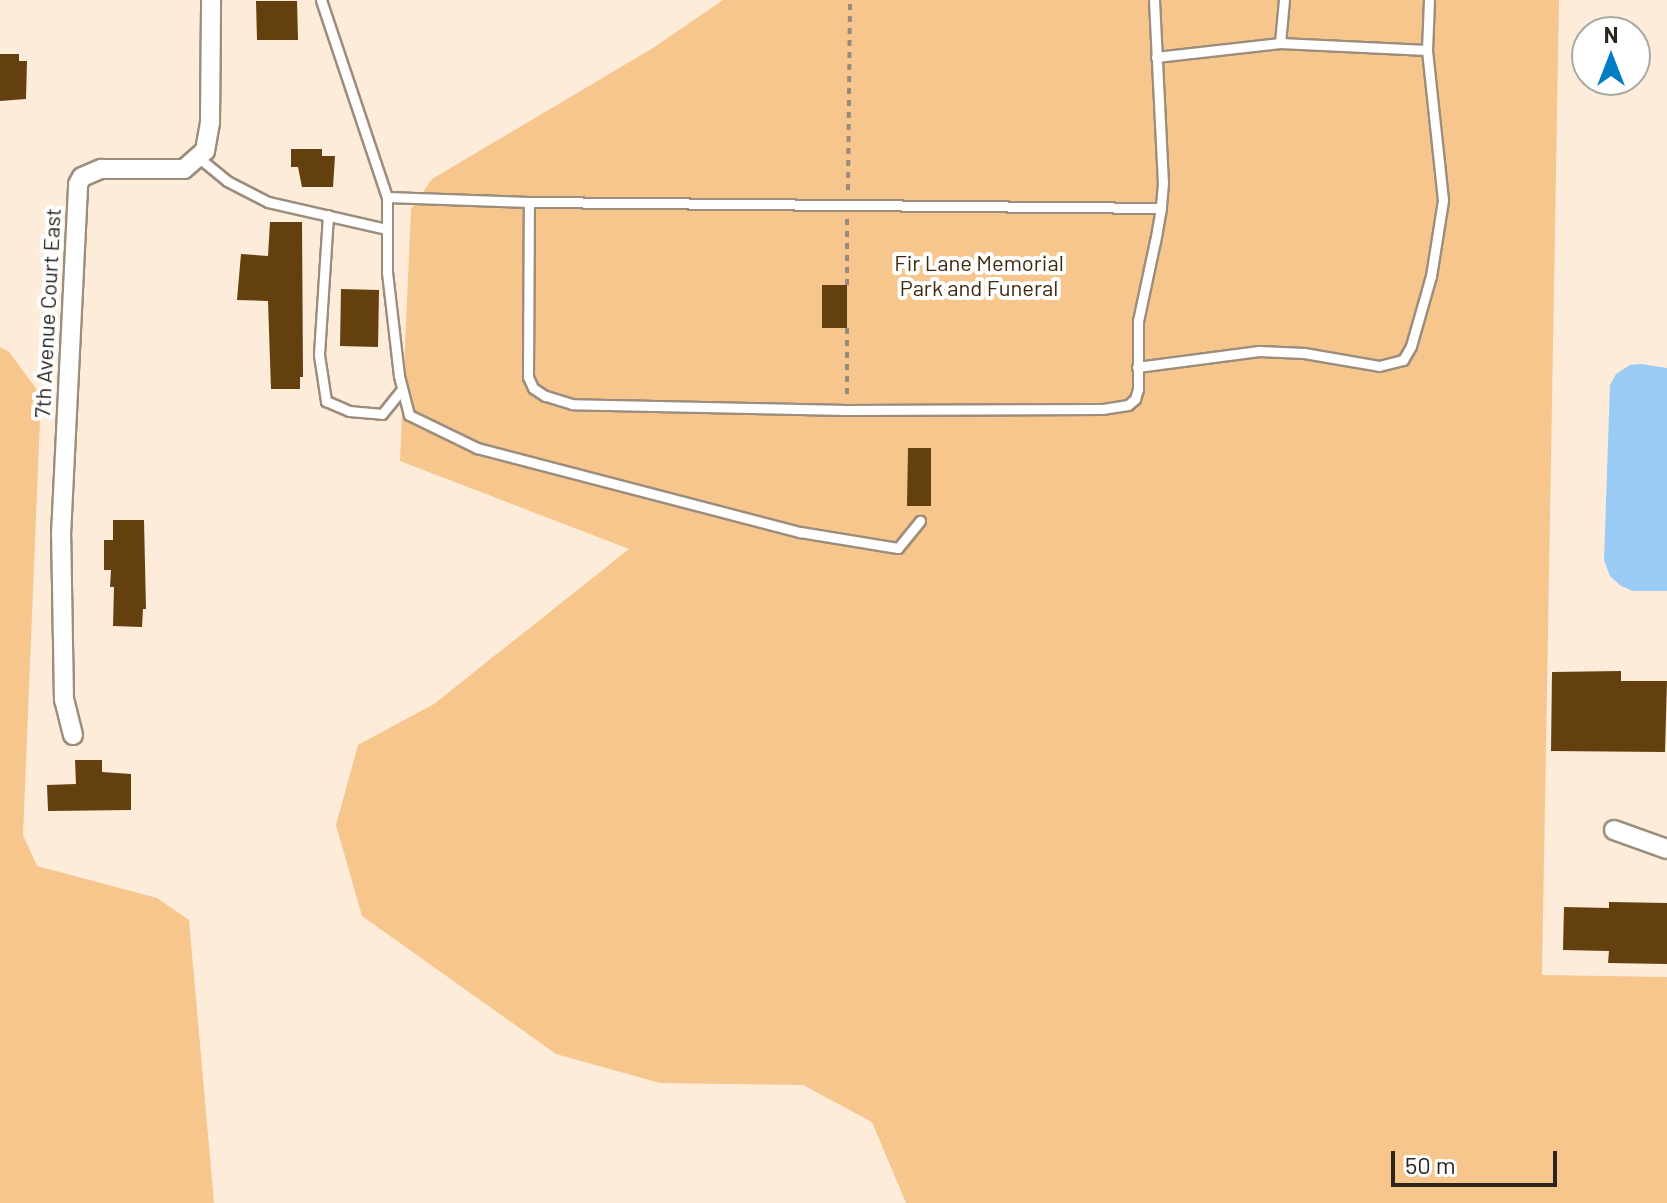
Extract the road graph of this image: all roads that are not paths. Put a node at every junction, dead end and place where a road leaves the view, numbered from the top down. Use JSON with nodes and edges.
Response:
{"nodes":[{"id":1,"x":211,"y":0,"type":"edge"},
{"id":2,"x":321,"y":0,"type":"edge"},
{"id":3,"x":1154,"y":0,"type":"edge"},
{"id":4,"x":1284,"y":0,"type":"edge"},
{"id":5,"x":1429,"y":0,"type":"edge"},
{"id":6,"x":1280,"y":43,"type":"junction"},
{"id":7,"x":1427,"y":50,"type":"junction"},
{"id":8,"x":1156,"y":57,"type":"junction"},
{"id":9,"x":199,"y":158,"type":"junction"},
{"id":10,"x":387,"y":197,"type":"junction"},
{"id":11,"x":529,"y":202,"type":"junction"},
{"id":12,"x":1161,"y":208,"type":"junction"},
{"id":13,"x":328,"y":215,"type":"junction"},
{"id":14,"x":387,"y":229,"type":"junction"},
{"id":15,"x":1137,"y":367,"type":"junction"},
{"id":16,"x":402,"y":389,"type":"junction"},
{"id":17,"x":920,"y":521,"type":"dead end"},
{"id":18,"x":73,"y":735,"type":"dead end"},
{"id":19,"x":1614,"y":830,"type":"dead end"},
{"id":20,"x":1667,"y":849,"type":"edge"}],
"edges":[{"from":1,"to":9,"type":"street"},
{"from":2,"to":10,"type":"lane"},
{"from":3,"to":8,"type":"lane"},
{"from":4,"to":6,"type":"lane"},
{"from":5,"to":7,"type":"lane"},
{"from":6,"to":7,"type":"lane"},
{"from":6,"to":8,"type":"lane"},
{"from":7,"to":15,"type":"lane"},
{"from":8,"to":12,"type":"lane"},
{"from":9,"to":13,"type":"lane"},
{"from":9,"to":18,"type":"street","name":"7th Avenue Court East"},
{"from":10,"to":11,"type":"lane"},
{"from":10,"to":14,"type":"lane"},
{"from":11,"to":12,"type":"lane"},
{"from":11,"to":15,"type":"lane"},
{"from":12,"to":15,"type":"lane"},
{"from":13,"to":14,"type":"lane"},
{"from":13,"to":16,"type":"lane"},
{"from":14,"to":16,"type":"lane"},
{"from":16,"to":17,"type":"lane"},
{"from":19,"to":20,"type":"street"}]}
